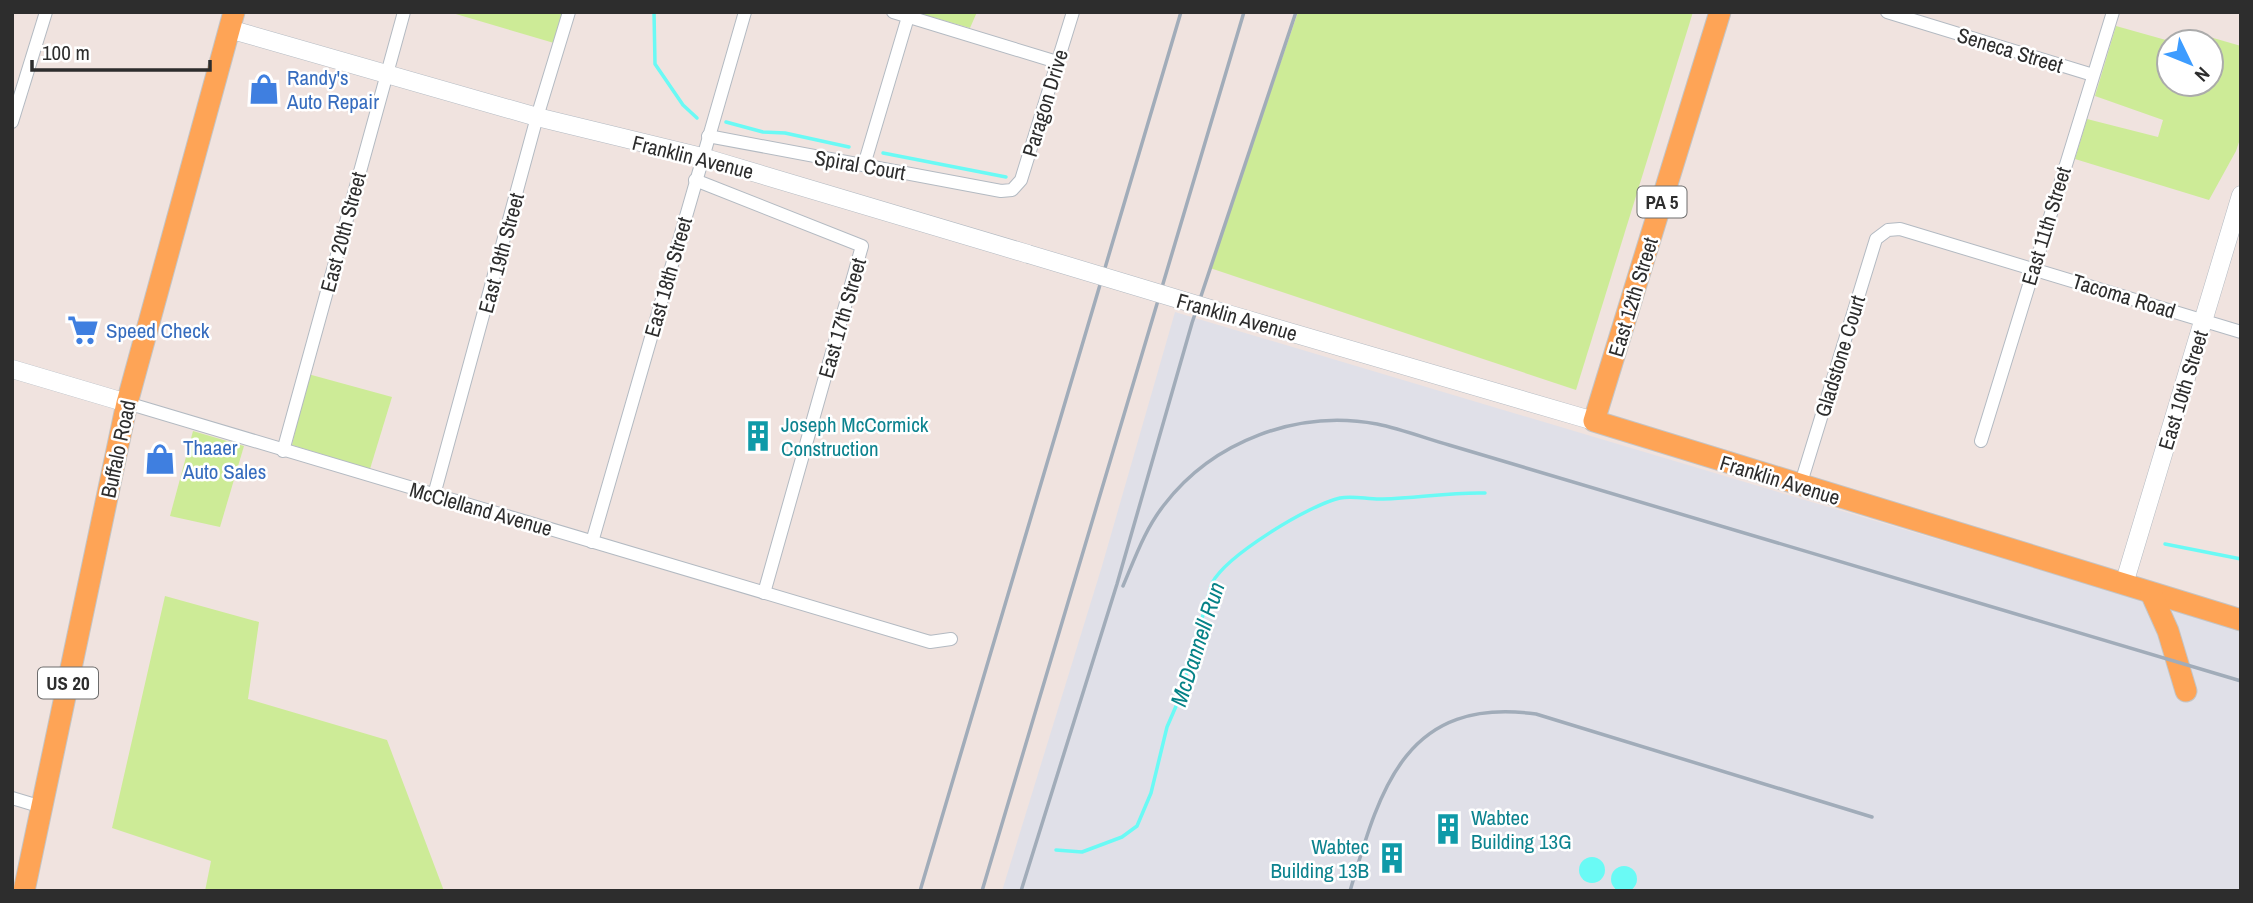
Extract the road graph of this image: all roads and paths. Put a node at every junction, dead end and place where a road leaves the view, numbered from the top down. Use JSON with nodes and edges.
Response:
{"nodes":[{"id":1,"x":46,"y":12,"type":"edge"},
{"id":2,"x":404,"y":12,"type":"edge"},
{"id":3,"x":569,"y":12,"type":"edge"},
{"id":4,"x":745,"y":12,"type":"edge"},
{"id":5,"x":892,"y":12,"type":"edge"},
{"id":6,"x":1073,"y":12,"type":"edge"},
{"id":7,"x":1720,"y":12,"type":"edge"},
{"id":8,"x":1887,"y":12,"type":"edge"},
{"id":9,"x":2113,"y":12,"type":"edge"},
{"id":10,"x":908,"y":17,"type":"junction"},
{"id":11,"x":232,"y":21,"type":"edge"},
{"id":12,"x":1058,"y":62,"type":"junction"},
{"id":13,"x":386,"y":74,"type":"junction"},
{"id":14,"x":2094,"y":75,"type":"junction"},
{"id":15,"x":537,"y":117,"type":"junction"},
{"id":16,"x":12,"y":122,"type":"edge"},
{"id":17,"x":708,"y":136,"type":"junction"},
{"id":18,"x":702,"y":157,"type":"junction"},
{"id":19,"x":864,"y":165,"type":"junction"},
{"id":20,"x":695,"y":180,"type":"junction"},
{"id":21,"x":1012,"y":190,"type":"joint"},
{"id":22,"x":2241,"y":195,"type":"edge"},
{"id":23,"x":1886,"y":231,"type":"joint"},
{"id":24,"x":2033,"y":269,"type":"junction"},
{"id":25,"x":2204,"y":320,"type":"junction"},
{"id":26,"x":2241,"y":332,"type":"edge"},
{"id":27,"x":12,"y":369,"type":"edge"},
{"id":28,"x":127,"y":403,"type":"junction"},
{"id":29,"x":1594,"y":421,"type":"junction"},
{"id":30,"x":1980,"y":441,"type":"dead end"},
{"id":31,"x":283,"y":451,"type":"junction"},
{"id":32,"x":1800,"y":486,"type":"junction"},
{"id":33,"x":434,"y":495,"type":"junction"},
{"id":34,"x":592,"y":542,"type":"junction"},
{"id":35,"x":2124,"y":584,"type":"junction"},
{"id":36,"x":764,"y":593,"type":"junction"},
{"id":37,"x":2151,"y":593,"type":"junction"},
{"id":38,"x":2241,"y":620,"type":"edge"},
{"id":39,"x":951,"y":639,"type":"dead end"},
{"id":40,"x":2186,"y":691,"type":"dead end"},
{"id":41,"x":12,"y":798,"type":"edge"},
{"id":42,"x":42,"y":807,"type":"junction"},
{"id":43,"x":24,"y":891,"type":"edge"}],
"edges":[{"from":1,"to":16,"type":"street"},
{"from":2,"to":13,"type":"street","name":"East 20th Street"},
{"from":3,"to":15,"type":"street","name":"East 19th Street"},
{"from":4,"to":17,"type":"street","name":"East 18th Street"},
{"from":5,"to":10,"type":"street"},
{"from":6,"to":12,"type":"street","name":"Paragon Drive"},
{"from":7,"to":29,"type":"main road","name":"East 12th Street","number":"PA 5"},
{"from":8,"to":14,"type":"street","name":"Seneca Street"},
{"from":9,"to":14,"type":"street","name":"East 11th Street"},
{"from":10,"to":12,"type":"street"},
{"from":10,"to":19,"type":"street"},
{"from":11,"to":13,"type":"street","name":"Franklin Avenue"},
{"from":11,"to":28,"type":"main road","name":"Buffalo Road","number":"US 20"},
{"from":12,"to":21,"type":"street","name":"Paragon Drive"},
{"from":13,"to":15,"type":"street","name":"Franklin Avenue"},
{"from":13,"to":31,"type":"street","name":"East 20th Street"},
{"from":14,"to":24,"type":"street","name":"East 11th Street"},
{"from":15,"to":18,"type":"street","name":"Franklin Avenue"},
{"from":15,"to":33,"type":"street","name":"East 19th Street"},
{"from":17,"to":18,"type":"street","name":"East 18th Street"},
{"from":17,"to":19,"type":"street","name":"Spiral Court"},
{"from":18,"to":20,"type":"street","name":"East 18th Street"},
{"from":18,"to":29,"type":"street","name":"Franklin Avenue","bridge":true},
{"from":19,"to":21,"type":"street","name":"Spiral Court"},
{"from":20,"to":34,"type":"street","name":"East 18th Street"},
{"from":20,"to":36,"type":"street","name":"East 17th Street"},
{"from":22,"to":25,"type":"street","name":"East 10th Street"},
{"from":23,"to":24,"type":"street","name":"Tacoma Road"},
{"from":23,"to":32,"type":"street","name":"Gladstone Court"},
{"from":24,"to":25,"type":"street","name":"Tacoma Road"},
{"from":24,"to":30,"type":"street","name":"East 11th Street"},
{"from":25,"to":26,"type":"street","name":"Tacoma Road"},
{"from":25,"to":35,"type":"street","name":"East 10th Street"},
{"from":27,"to":28,"type":"street","name":"McClelland Avenue"},
{"from":28,"to":31,"type":"street","name":"McClelland Avenue"},
{"from":28,"to":42,"type":"main road","name":"Buffalo Road","number":"US 20"},
{"from":29,"to":32,"type":"main road","name":"Franklin Avenue"},
{"from":31,"to":33,"type":"street","name":"McClelland Avenue"},
{"from":32,"to":35,"type":"main road","name":"Franklin Avenue"},
{"from":33,"to":34,"type":"street","name":"McClelland Avenue"},
{"from":34,"to":36,"type":"street","name":"McClelland Avenue"},
{"from":35,"to":37,"type":"main road","name":"Franklin Avenue"},
{"from":36,"to":39,"type":"street","name":"McClelland Avenue"},
{"from":37,"to":38,"type":"main road","name":"Franklin Avenue"},
{"from":37,"to":40,"type":"main road"},
{"from":41,"to":42,"type":"street"},
{"from":42,"to":43,"type":"main road","name":"Buffalo Road","number":"US 20"}]}
